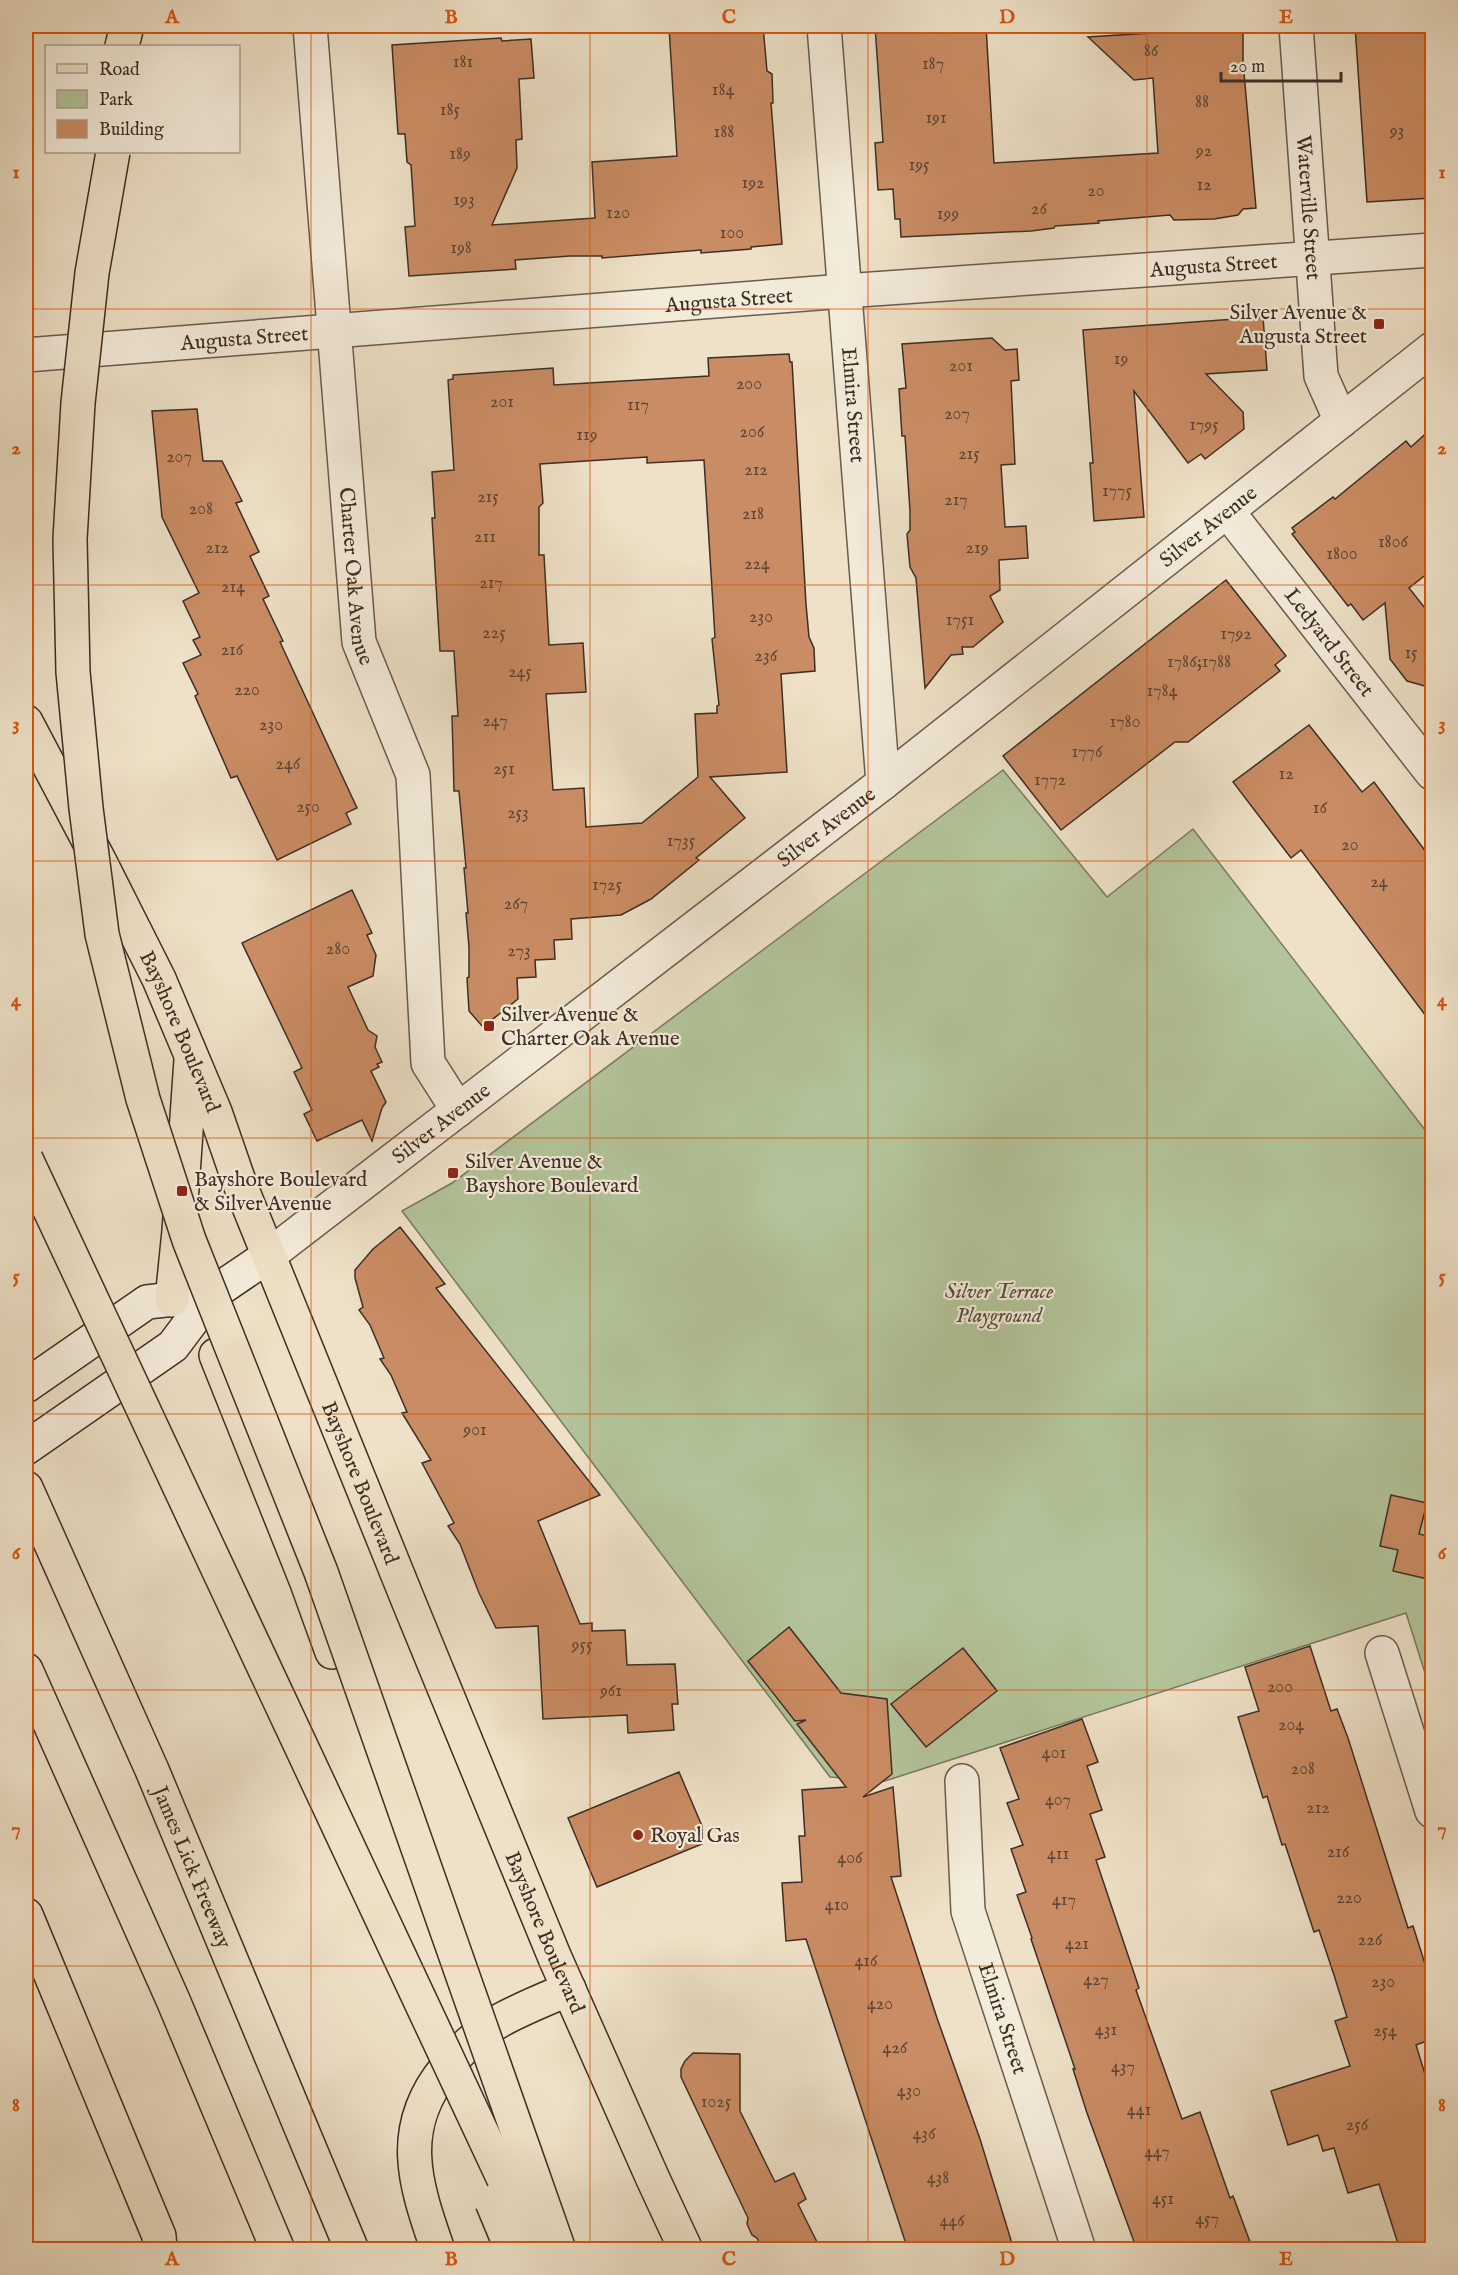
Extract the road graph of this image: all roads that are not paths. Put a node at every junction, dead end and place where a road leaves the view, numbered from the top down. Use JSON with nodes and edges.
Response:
{"nodes":[{"id":1,"x":127,"y":26,"type":"edge"},
{"id":2,"x":142,"y":26,"type":"edge"},
{"id":3,"x":310,"y":26,"type":"edge"},
{"id":4,"x":824,"y":26,"type":"edge"},
{"id":5,"x":1296,"y":26,"type":"edge"},
{"id":6,"x":122,"y":45,"type":"edge"},
{"id":7,"x":138,"y":45,"type":"edge"},
{"id":8,"x":97,"y":153,"type":"edge"},
{"id":9,"x":113,"y":153,"type":"edge"},
{"id":10,"x":1432,"y":250,"type":"edge"},
{"id":11,"x":1313,"y":258,"type":"junction"},
{"id":12,"x":844,"y":291,"type":"junction"},
{"id":13,"x":333,"y":329,"type":"junction"},
{"id":14,"x":1432,"y":349,"type":"edge"},
{"id":15,"x":26,"y":355,"type":"edge"},
{"id":16,"x":1341,"y":421,"type":"junction"},
{"id":17,"x":1227,"y":512,"type":"junction"},
{"id":18,"x":26,"y":722,"type":"edge"},
{"id":19,"x":1432,"y":773,"type":"edge"},
{"id":20,"x":883,"y":783,"type":"junction"},
{"id":21,"x":191,"y":1056,"type":"junction"},
{"id":22,"x":458,"y":1110,"type":"junction"},
{"id":23,"x":26,"y":1158,"type":"edge"},
{"id":24,"x":26,"y":1168,"type":"edge"},
{"id":25,"x":268,"y":1256,"type":"junction"},
{"id":26,"x":212,"y":1294,"type":"junction"},
{"id":27,"x":159,"y":1301,"type":"junction"},
{"id":28,"x":26,"y":1386,"type":"edge"},
{"id":29,"x":26,"y":1448,"type":"edge"},
{"id":30,"x":26,"y":1488,"type":"edge"},
{"id":31,"x":1382,"y":1653,"type":"dead end"},
{"id":32,"x":26,"y":1670,"type":"edge"},
{"id":33,"x":962,"y":1781,"type":"dead end"},
{"id":34,"x":1432,"y":1811,"type":"edge"},
{"id":35,"x":26,"y":1915,"type":"edge"},
{"id":36,"x":569,"y":1989,"type":"junction"},
{"id":37,"x":160,"y":2250,"type":"edge"},
{"id":38,"x":278,"y":2250,"type":"edge"},
{"id":39,"x":352,"y":2250,"type":"edge"},
{"id":40,"x":438,"y":2250,"type":"edge"},
{"id":41,"x":512,"y":2250,"type":"edge"},
{"id":42,"x":531,"y":2250,"type":"edge"},
{"id":43,"x":537,"y":2250,"type":"edge"},
{"id":44,"x":559,"y":2250,"type":"edge"},
{"id":45,"x":686,"y":2250,"type":"edge"},
{"id":46,"x":1078,"y":2250,"type":"edge"}],
"edges":[{"from":1,"to":6,"type":"main road"},
{"from":2,"to":7,"type":"main road"},
{"from":3,"to":13,"type":"street","name":"Charter Oak Avenue"},
{"from":4,"to":12,"type":"street","name":"Elmira Street"},
{"from":5,"to":11,"type":"street","name":"Waterville Street"},
{"from":8,"to":42,"type":"main road","bridge":true},
{"from":9,"to":44,"type":"main road","bridge":true},
{"from":10,"to":11,"type":"street","name":"Augusta Street"},
{"from":11,"to":12,"type":"street","name":"Augusta Street"},
{"from":11,"to":16,"type":"street","name":"Waterville Street"},
{"from":12,"to":13,"type":"street","name":"Augusta Street"},
{"from":12,"to":20,"type":"street","name":"Elmira Street"},
{"from":13,"to":15,"type":"street","name":"Augusta Street"},
{"from":13,"to":22,"type":"street","name":"Charter Oak Avenue"},
{"from":14,"to":16,"type":"street","name":"Silver Avenue"},
{"from":16,"to":17,"type":"street","name":"Silver Avenue"},
{"from":17,"to":19,"type":"street","name":"Ledyard Street"},
{"from":17,"to":20,"type":"street","name":"Silver Avenue"},
{"from":18,"to":21,"type":"main road","name":"Bayshore Boulevard"},
{"from":20,"to":22,"type":"street","name":"Silver Avenue"},
{"from":21,"to":25,"type":"main road","name":"Bayshore Boulevard"},
{"from":21,"to":27,"type":"main road"},
{"from":22,"to":25,"type":"street","name":"Silver Avenue"},
{"from":23,"to":43,"type":"main road","bridge":true},
{"from":24,"to":41,"type":"main road","bridge":true},
{"from":25,"to":26,"type":"street","name":"Silver Avenue"},
{"from":25,"to":36,"type":"main road","name":"Bayshore Boulevard"},
{"from":26,"to":27,"type":"street","name":"Silver Avenue"},
{"from":26,"to":29,"type":"street","name":"Silver Avenue"},
{"from":27,"to":28,"type":"street","name":"Silver Avenue"},
{"from":30,"to":39,"type":"main road","name":"James Lick Freeway"},
{"from":31,"to":34,"type":"street"},
{"from":32,"to":38,"type":"main road"},
{"from":33,"to":46,"type":"street","name":"Elmira Street"},
{"from":35,"to":37,"type":"main road"},
{"from":36,"to":40,"type":"main road"},
{"from":36,"to":45,"type":"main road","name":"Bayshore Boulevard"}]}
